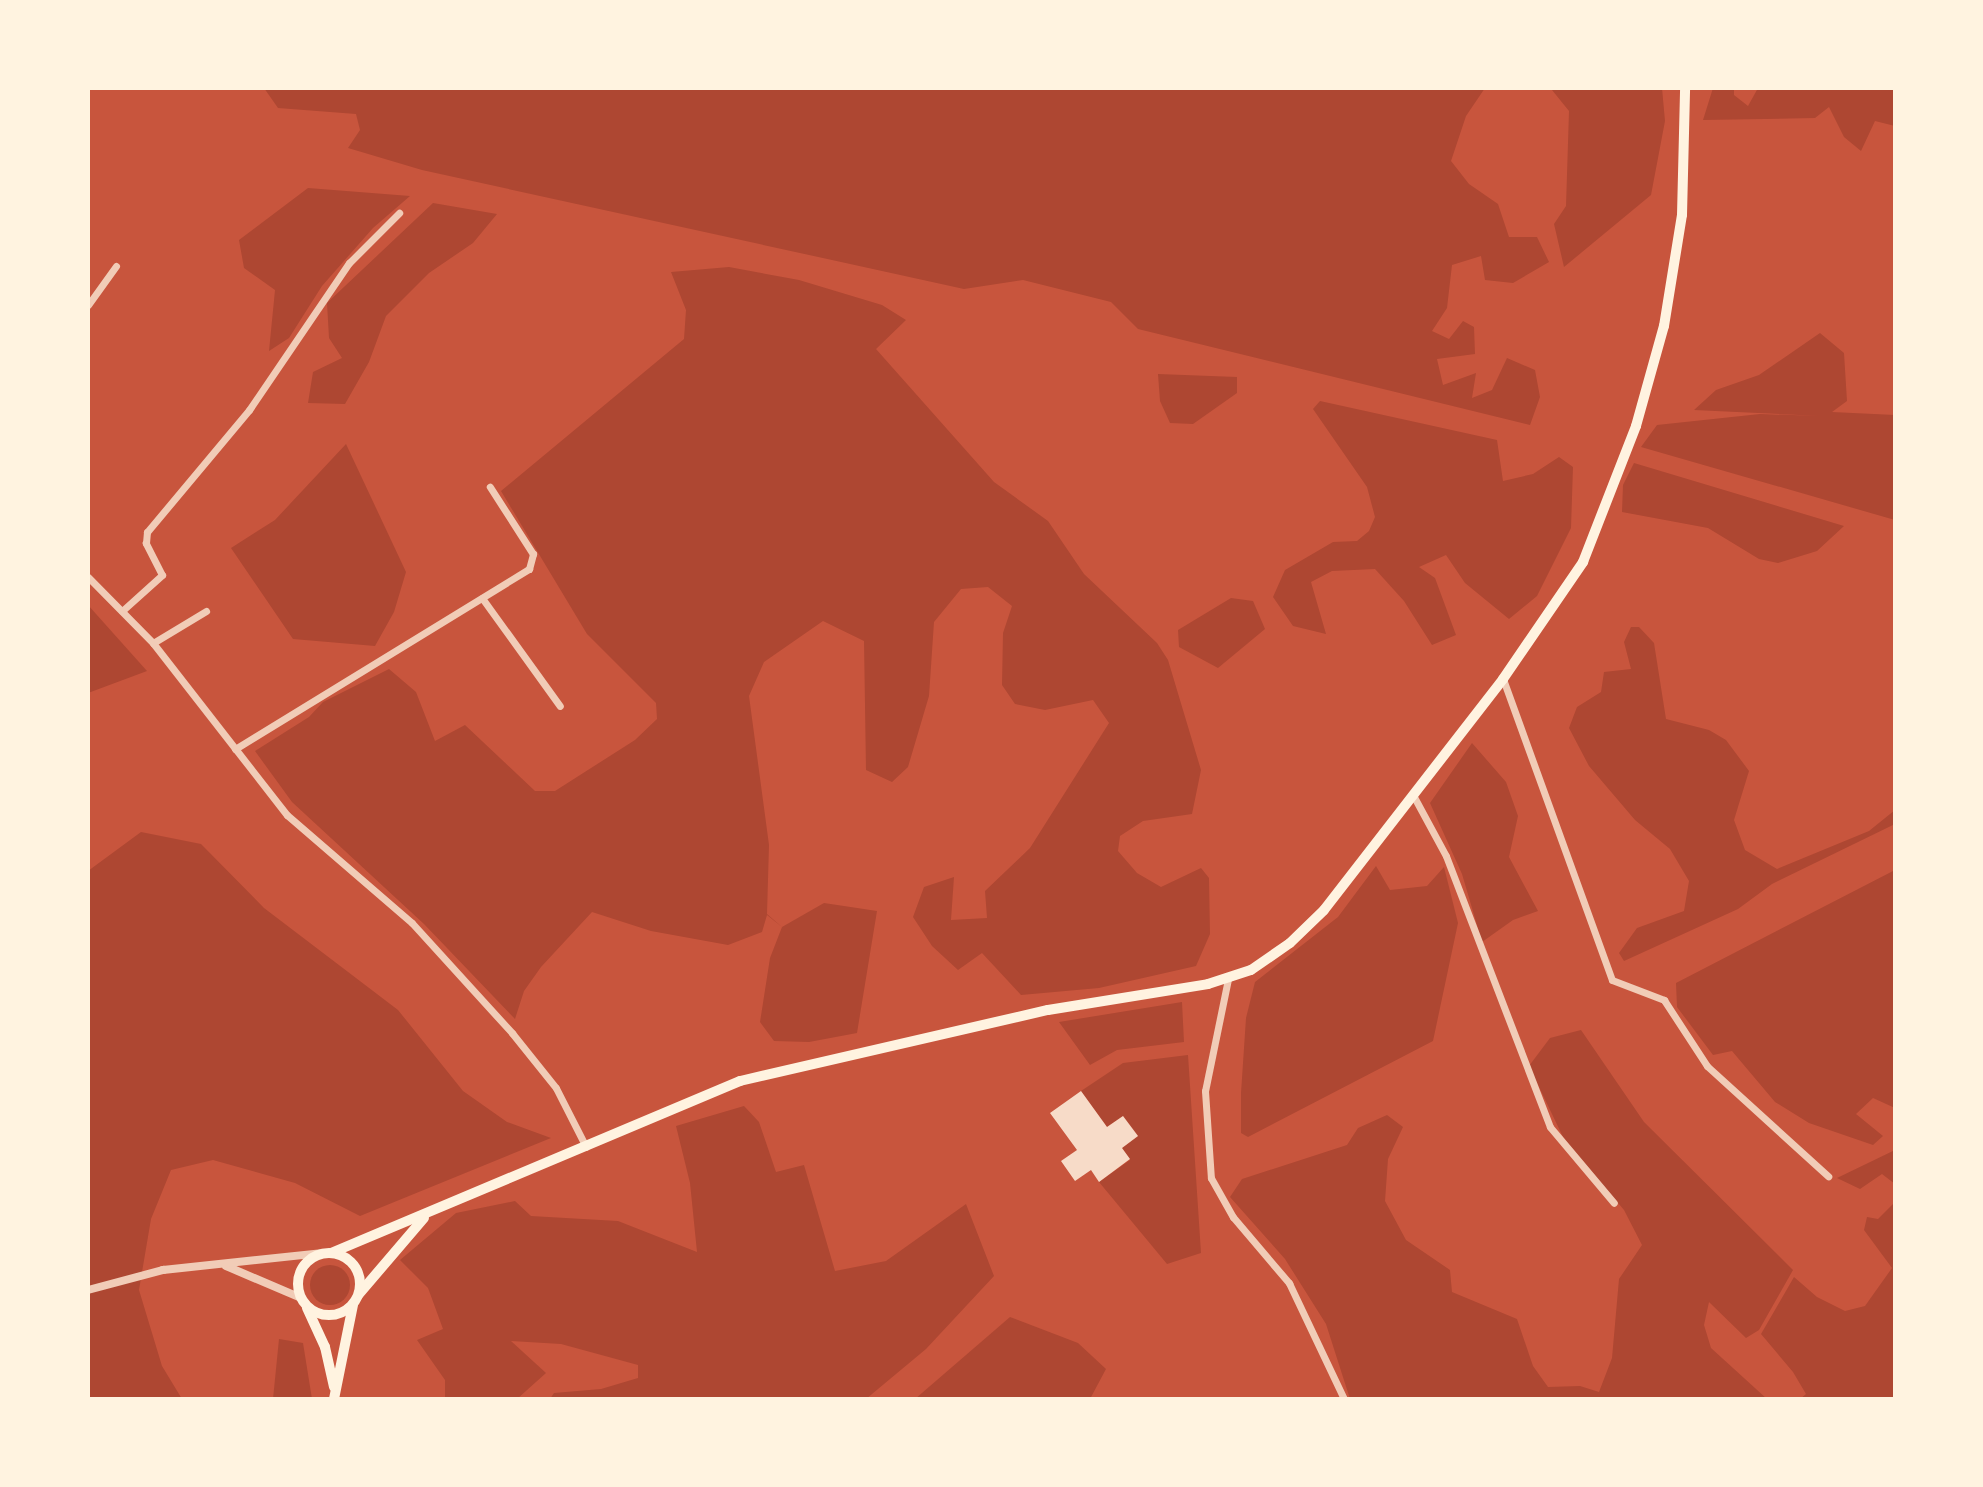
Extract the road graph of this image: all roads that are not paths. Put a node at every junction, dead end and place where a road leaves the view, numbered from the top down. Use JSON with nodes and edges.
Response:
{"nodes":[{"id":1,"x":1685,"y":88,"type":"edge"},
{"id":2,"x":399,"y":213,"type":"dead end"},
{"id":3,"x":116,"y":266,"type":"dead end"},
{"id":4,"x":88,"y":305,"type":"edge"},
{"id":5,"x":490,"y":487,"type":"dead end"},
{"id":6,"x":88,"y":577,"type":"edge"},
{"id":7,"x":482,"y":598,"type":"junction"},
{"id":8,"x":122,"y":611,"type":"junction"},
{"id":9,"x":206,"y":611,"type":"dead end"},
{"id":10,"x":153,"y":643,"type":"junction"},
{"id":11,"x":1503,"y":679,"type":"junction"},
{"id":12,"x":560,"y":706,"type":"dead end"},
{"id":13,"x":235,"y":749,"type":"junction"},
{"id":14,"x":1413,"y":795,"type":"junction"},
{"id":15,"x":1228,"y":979,"type":"junction"},
{"id":16,"x":586,"y":1147,"type":"junction"},
{"id":17,"x":1828,"y":1176,"type":"dead end"},
{"id":18,"x":1614,"y":1203,"type":"dead end"},
{"id":19,"x":426,"y":1216,"type":"junction"},
{"id":20,"x":326,"y":1253,"type":"junction"},
{"id":21,"x":222,"y":1265,"type":"junction"},
{"id":22,"x":88,"y":1290,"type":"edge"},
{"id":23,"x":355,"y":1299,"type":"junction"},
{"id":24,"x":304,"y":1302,"type":"junction"},
{"id":25,"x":334,"y":1396,"type":"edge"},
{"id":26,"x":1344,"y":1399,"type":"edge"}],
"edges":[{"from":1,"to":11,"type":"main road"},
{"from":2,"to":8,"type":"street"},
{"from":3,"to":4,"type":"street"},
{"from":5,"to":7,"type":"street"},
{"from":6,"to":8,"type":"street"},
{"from":7,"to":12,"type":"street"},
{"from":7,"to":13,"type":"street"},
{"from":8,"to":10,"type":"street"},
{"from":9,"to":10,"type":"street"},
{"from":10,"to":13,"type":"street"},
{"from":11,"to":14,"type":"main road"},
{"from":11,"to":17,"type":"street"},
{"from":13,"to":16,"type":"street"},
{"from":14,"to":15,"type":"main road"},
{"from":14,"to":18,"type":"street"},
{"from":15,"to":16,"type":"main road"},
{"from":15,"to":26,"type":"street"},
{"from":16,"to":19,"type":"main road"},
{"from":19,"to":20,"type":"main road"},
{"from":19,"to":23,"type":"main road"},
{"from":20,"to":21,"type":"street"},
{"from":20,"to":23,"type":"main road"},
{"from":20,"to":24,"type":"main road"},
{"from":21,"to":22,"type":"street"},
{"from":21,"to":24,"type":"street"},
{"from":23,"to":24,"type":"main road"},
{"from":23,"to":25,"type":"main road"},
{"from":24,"to":25,"type":"main road"}]}
